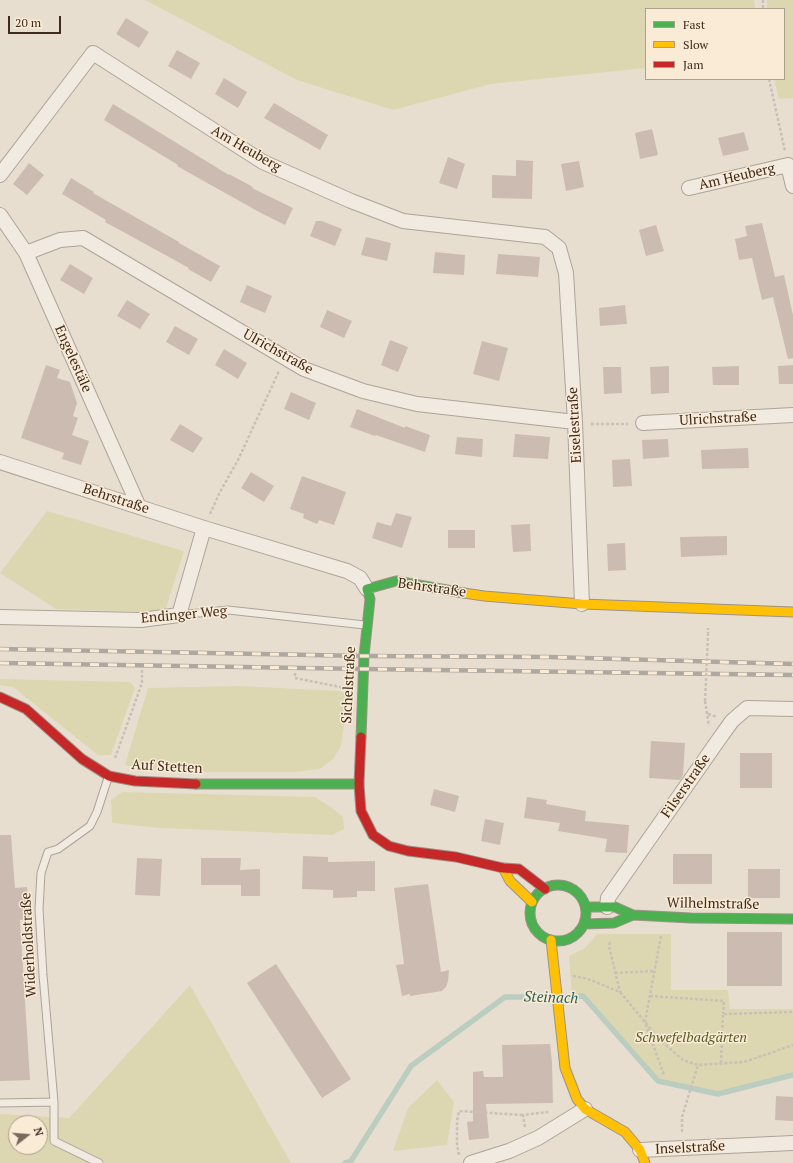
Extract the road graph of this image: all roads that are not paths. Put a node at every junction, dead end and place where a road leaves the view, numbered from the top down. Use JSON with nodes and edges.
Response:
{"nodes":[{"id":1,"x":0,"y":175,"type":"edge"},
{"id":2,"x":793,"y":186,"type":"edge"},
{"id":3,"x":689,"y":188,"type":"dead end"},
{"id":4,"x":0,"y":215,"type":"edge"},
{"id":5,"x":559,"y":248,"type":"joint"},
{"id":6,"x":26,"y":253,"type":"junction"},
{"id":7,"x":793,"y":415,"type":"edge"},
{"id":8,"x":575,"y":422,"type":"junction"},
{"id":9,"x":643,"y":424,"type":"road end"},
{"id":10,"x":0,"y":462,"type":"edge"},
{"id":11,"x":140,"y":507,"type":"junction"},
{"id":12,"x":204,"y":528,"type":"junction"},
{"id":13,"x":367,"y":589,"type":"junction"},
{"id":14,"x":582,"y":604,"type":"junction"},
{"id":15,"x":793,"y":612,"type":"edge"},
{"id":16,"x":179,"y":614,"type":"junction"},
{"id":17,"x":0,"y":617,"type":"edge"},
{"id":18,"x":367,"y":625,"type":"junction"},
{"id":19,"x":0,"y":697,"type":"edge"},
{"id":20,"x":793,"y":709,"type":"edge"},
{"id":21,"x":109,"y":776,"type":"junction"},
{"id":22,"x":359,"y":784,"type":"junction"},
{"id":23,"x":503,"y":868,"type":"junction"},
{"id":24,"x":544,"y":889,"type":"junction"},
{"id":25,"x":532,"y":902,"type":"junction"},
{"id":26,"x":586,"y":907,"type":"junction"},
{"id":27,"x":607,"y":907,"type":"junction"},
{"id":28,"x":633,"y":915,"type":"junction"},
{"id":29,"x":793,"y":919,"type":"edge"},
{"id":30,"x":585,"y":924,"type":"junction"},
{"id":31,"x":552,"y":940,"type":"junction"},
{"id":32,"x":54,"y":1102,"type":"junction"},
{"id":33,"x":0,"y":1103,"type":"edge"},
{"id":34,"x":585,"y":1109,"type":"junction"},
{"id":35,"x":793,"y":1143,"type":"edge"},
{"id":36,"x":642,"y":1157,"type":"edge"},
{"id":37,"x":99,"y":1163,"type":"edge"},
{"id":38,"x":471,"y":1163,"type":"edge"}],
"edges":[{"from":1,"to":5,"type":"street","name":"Am Heuberg"},
{"from":2,"to":3,"type":"street","name":"Am Heuberg"},
{"from":4,"to":6,"type":"street","name":"Engelestäle"},
{"from":5,"to":8,"type":"street","name":"Eiselestraße"},
{"from":6,"to":8,"type":"street","name":"Ulrichstraße"},
{"from":6,"to":11,"type":"street","name":"Engelestäle"},
{"from":7,"to":9,"type":"street","name":"Ulrichstraße"},
{"from":8,"to":14,"type":"street","name":"Eiselestraße"},
{"from":10,"to":11,"type":"street","name":"Behrstraße"},
{"from":11,"to":12,"type":"street","name":"Behrstraße"},
{"from":12,"to":13,"type":"street","name":"Behrstraße"},
{"from":12,"to":16,"type":"street"},
{"from":13,"to":14,"type":"street","name":"Behrstraße"},
{"from":13,"to":18,"type":"street","name":"Sichelstraße"},
{"from":14,"to":15,"type":"street","name":"Behrstraße"},
{"from":16,"to":17,"type":"street","name":"Endinger Weg"},
{"from":16,"to":18,"type":"lane","name":"Endinger Weg"},
{"from":18,"to":22,"type":"street","name":"Sichelstraße"},
{"from":19,"to":21,"type":"street","name":"Auf Stetten"},
{"from":20,"to":27,"type":"street","name":"Filserstraße"},
{"from":21,"to":22,"type":"street","name":"Auf Stetten"},
{"from":21,"to":32,"type":"lane","name":"Widerholdstraße"},
{"from":22,"to":23,"type":"street"},
{"from":23,"to":24,"type":"street"},
{"from":23,"to":25,"type":"street"},
{"from":24,"to":25,"type":"street"},
{"from":24,"to":26,"type":"street"},
{"from":25,"to":31,"type":"street"},
{"from":26,"to":27,"type":"street","name":"Wilhelmstraße"},
{"from":26,"to":30,"type":"street"},
{"from":27,"to":28,"type":"street","name":"Wilhelmstraße"},
{"from":28,"to":29,"type":"street","name":"Wilhelmstraße"},
{"from":28,"to":30,"type":"street","name":"Wilhelmstraße"},
{"from":30,"to":31,"type":"street"},
{"from":31,"to":34,"type":"street"},
{"from":32,"to":33,"type":"lane"},
{"from":32,"to":37,"type":"lane","name":"Widerholdstraße"},
{"from":34,"to":36,"type":"street","name":"Inselstraße"},
{"from":34,"to":38,"type":"street"},
{"from":35,"to":36,"type":"street","name":"Inselstraße"}]}
